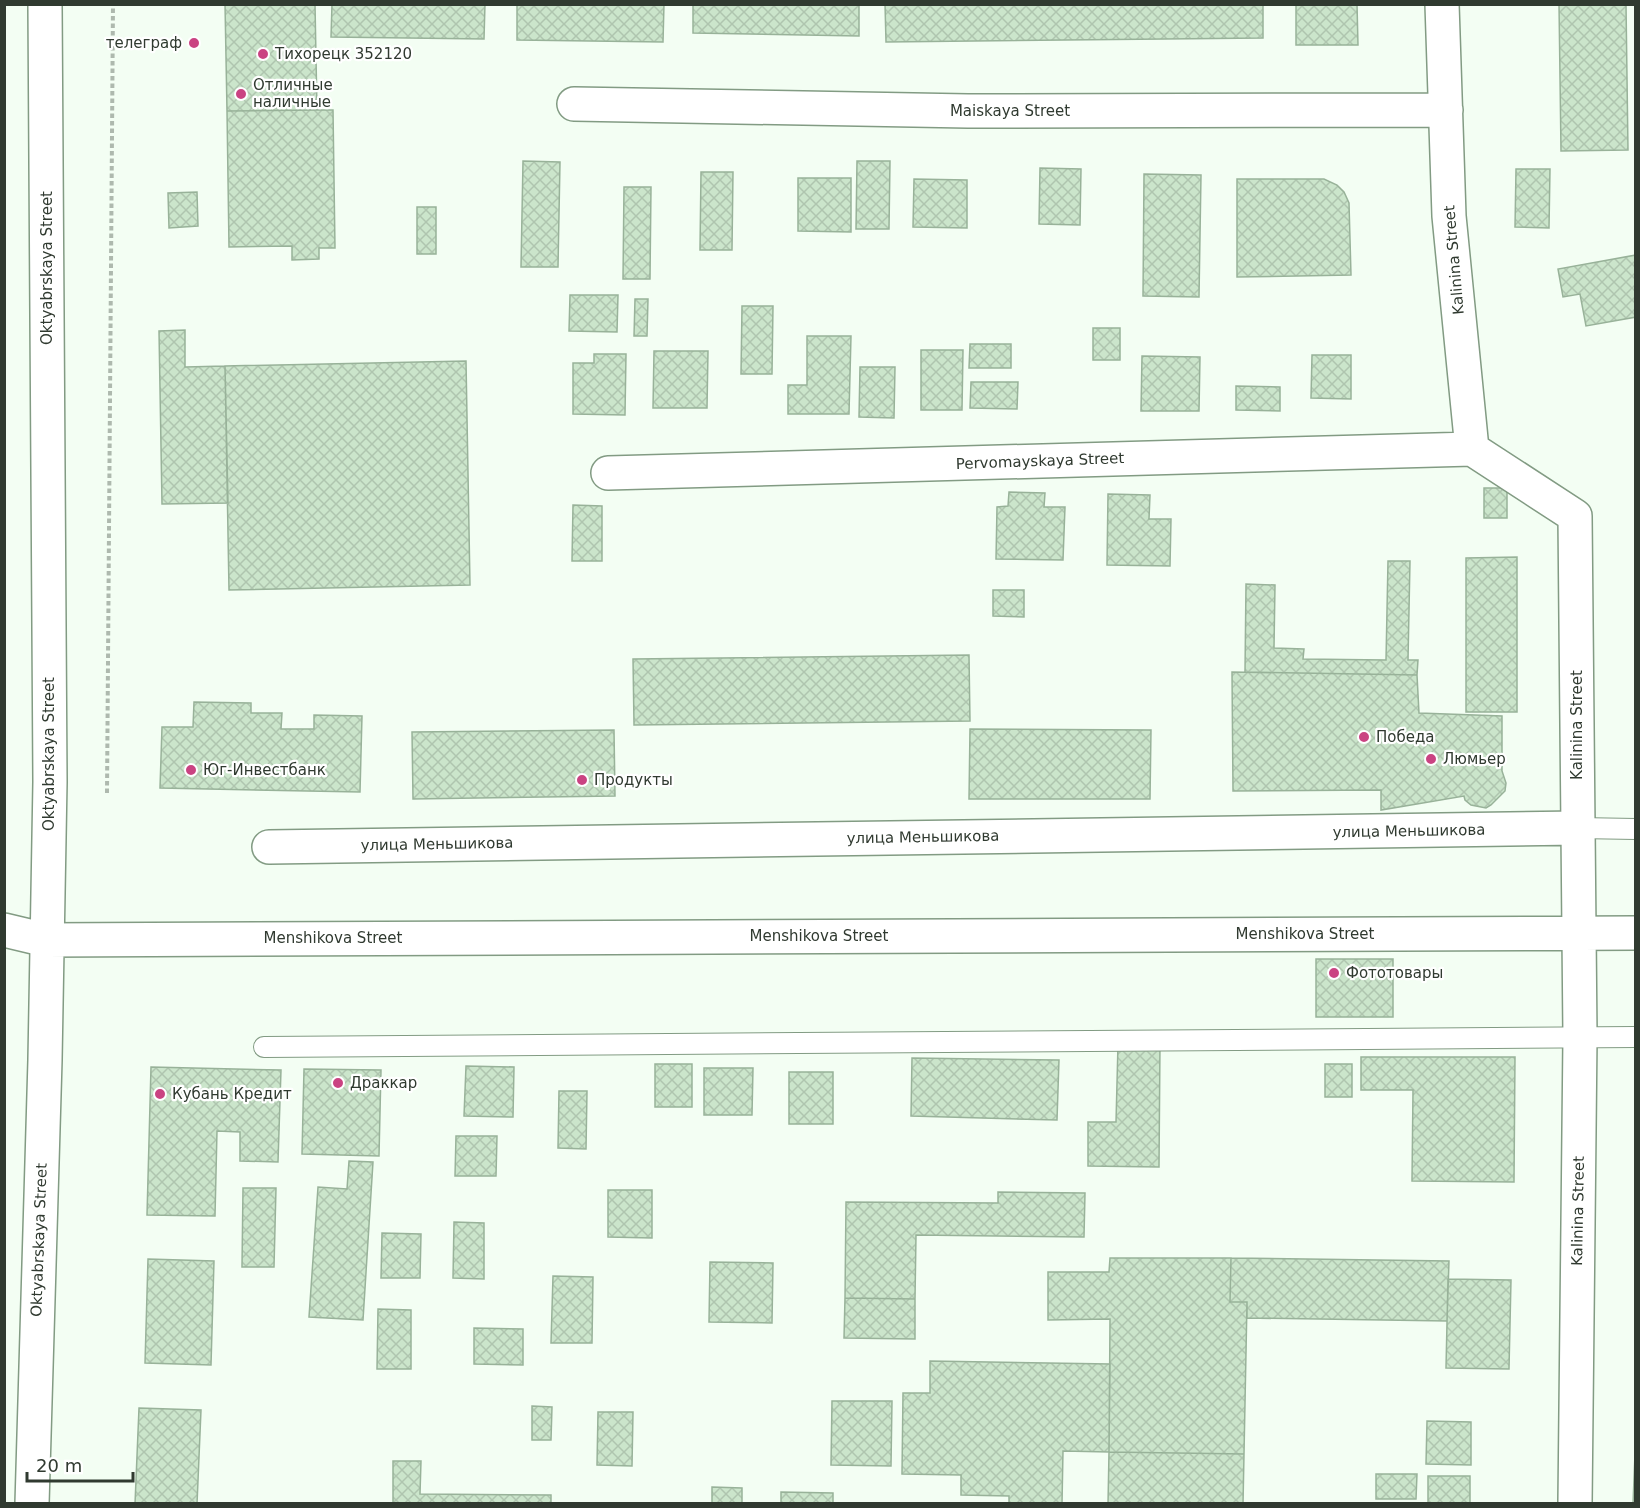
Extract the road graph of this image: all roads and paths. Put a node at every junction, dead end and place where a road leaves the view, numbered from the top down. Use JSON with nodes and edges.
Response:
{"nodes":[{"id":1,"x":45,"y":4,"type":"edge"},
{"id":2,"x":113,"y":4,"type":"edge"},
{"id":3,"x":1442,"y":4,"type":"edge"},
{"id":4,"x":574,"y":104,"type":"dead end"},
{"id":5,"x":1446,"y":110,"type":"junction"},
{"id":6,"x":1472,"y":449,"type":"junction"},
{"id":7,"x":608,"y":473,"type":"dead end"},
{"id":8,"x":108,"y":793,"type":"dead end"},
{"id":9,"x":1578,"y":828,"type":"junction"},
{"id":10,"x":1635,"y":829,"type":"edge"},
{"id":11,"x":269,"y":847,"type":"dead end"},
{"id":12,"x":4,"y":930,"type":"edge"},
{"id":13,"x":1580,"y":933,"type":"junction"},
{"id":14,"x":1635,"y":933,"type":"edge"},
{"id":15,"x":46,"y":940,"type":"junction"},
{"id":16,"x":1580,"y":1037,"type":"junction"},
{"id":17,"x":1635,"y":1037,"type":"edge"},
{"id":18,"x":264,"y":1047,"type":"dead end"},
{"id":19,"x":32,"y":1503,"type":"edge"},
{"id":20,"x":1575,"y":1503,"type":"edge"}],
"edges":[{"from":1,"to":15,"type":"street","name":"Oktyabrskaya Street"},
{"from":2,"to":8,"type":"path"},
{"from":3,"to":5,"type":"street","name":"Kalinina Street"},
{"from":4,"to":5,"type":"street","name":"Maiskaya Street"},
{"from":5,"to":6,"type":"street","name":"Kalinina Street"},
{"from":6,"to":7,"type":"street","name":"Pervomayskaya Street"},
{"from":6,"to":9,"type":"street","name":"Kalinina Street"},
{"from":9,"to":10,"type":"lane"},
{"from":9,"to":11,"type":"street","name":"улица Меньшикова"},
{"from":9,"to":13,"type":"street","name":"Kalinina Street"},
{"from":12,"to":15,"type":"street","name":"Menshikova Street"},
{"from":13,"to":14,"type":"street","name":"Menshikova Street"},
{"from":13,"to":15,"type":"street","name":"Menshikova Street"},
{"from":13,"to":16,"type":"street","name":"Kalinina Street"},
{"from":15,"to":19,"type":"street","name":"Oktyabrskaya Street"},
{"from":16,"to":17,"type":"lane"},
{"from":16,"to":18,"type":"lane"},
{"from":16,"to":20,"type":"street","name":"Kalinina Street"}]}
